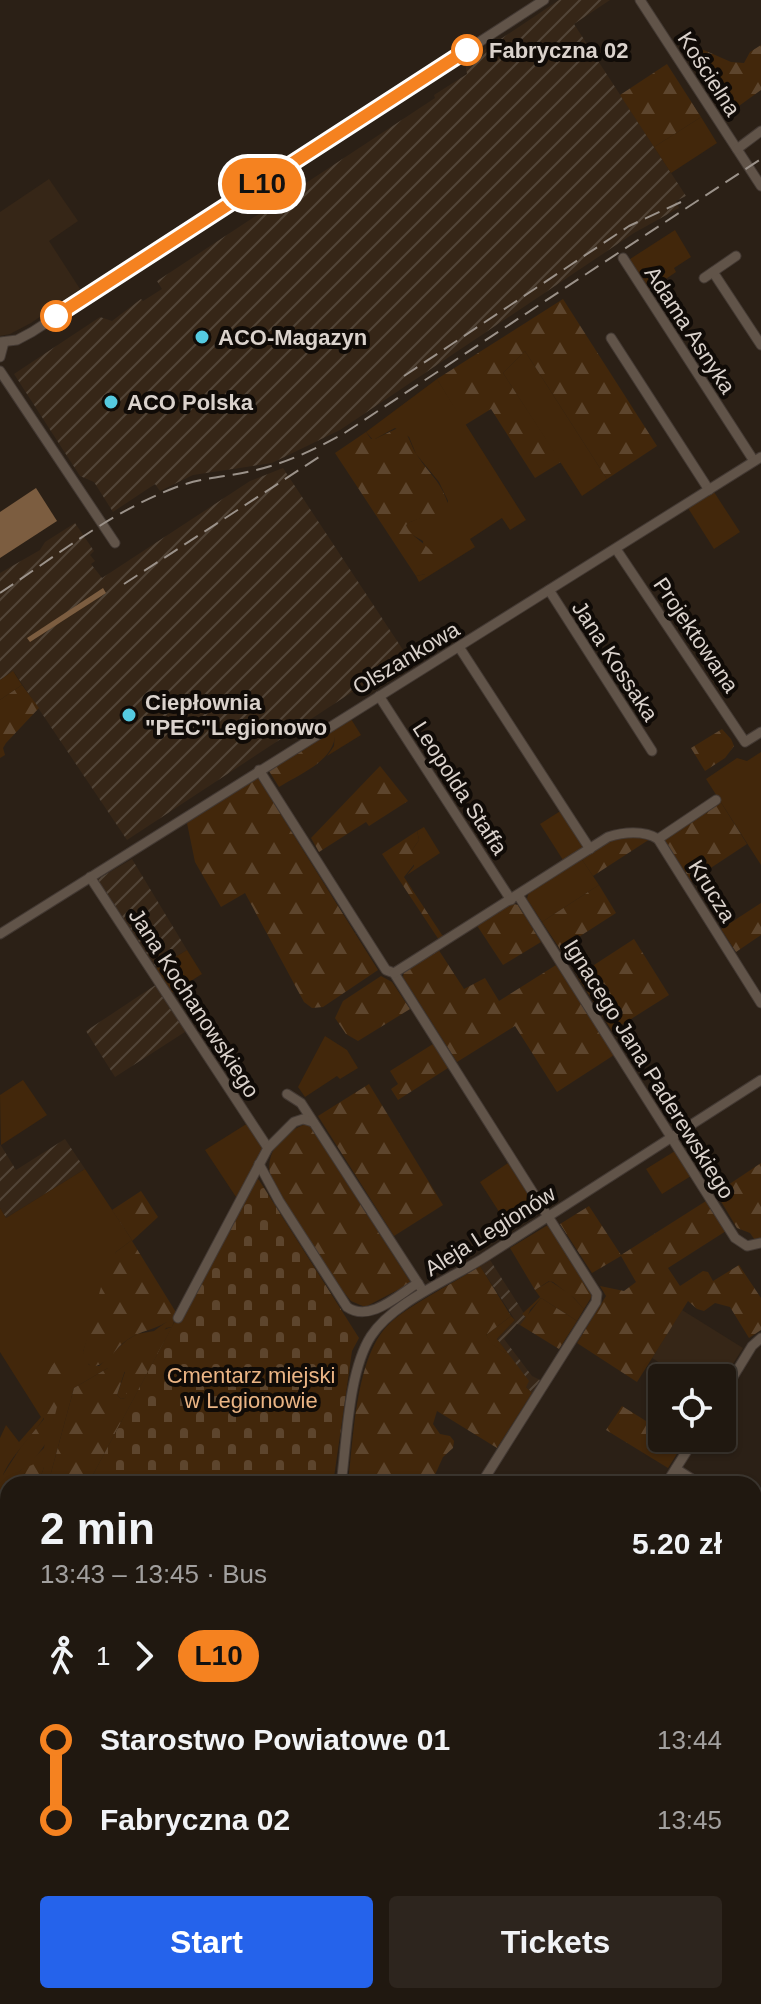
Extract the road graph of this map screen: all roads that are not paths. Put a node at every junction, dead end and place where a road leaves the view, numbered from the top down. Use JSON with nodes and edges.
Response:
{"nodes":[{"id":1,"x":544,"y":0,"type":"edge"},
{"id":2,"x":640,"y":0,"type":"edge"},
{"id":3,"x":761,"y":131,"type":"edge"},
{"id":4,"x":737,"y":149,"type":"junction"},
{"id":5,"x":761,"y":186,"type":"edge"},
{"id":6,"x":736,"y":256,"type":"dead end"},
{"id":7,"x":623,"y":258,"type":"dead end"},
{"id":8,"x":611,"y":338,"type":"dead end"},
{"id":9,"x":2,"y":342,"type":"edge"},
{"id":10,"x":761,"y":345,"type":"edge"},
{"id":11,"x":0,"y":359,"type":"edge"},
{"id":12,"x":2,"y":373,"type":"edge"},
{"id":13,"x":758,"y":459,"type":"edge"},
{"id":14,"x":709,"y":490,"type":"junction"},
{"id":15,"x":115,"y":543,"type":"dead end"},
{"id":16,"x":616,"y":549,"type":"junction"},
{"id":17,"x":549,"y":590,"type":"junction"},
{"id":18,"x":459,"y":647,"type":"junction"},
{"id":19,"x":379,"y":696,"type":"junction"},
{"id":20,"x":761,"y":732,"type":"edge"},
{"id":21,"x":652,"y":751,"type":"dead end"},
{"id":22,"x":259,"y":770,"type":"junction"},
{"id":23,"x":716,"y":800,"type":"dead end"},
{"id":24,"x":658,"y":839,"type":"junction"},
{"id":25,"x":590,"y":849,"type":"junction"},
{"id":26,"x":90,"y":877,"type":"junction"},
{"id":27,"x":514,"y":897,"type":"junction"},
{"id":28,"x":0,"y":934,"type":"edge"},
{"id":29,"x":394,"y":973,"type":"junction"},
{"id":30,"x":761,"y":1003,"type":"edge"},
{"id":31,"x":761,"y":1080,"type":"edge"},
{"id":32,"x":287,"y":1094,"type":"dead end"},
{"id":33,"x":313,"y":1122,"type":"junction"},
{"id":34,"x":672,"y":1138,"type":"junction"},
{"id":35,"x":268,"y":1148,"type":"junction"},
{"id":36,"x":259,"y":1164,"type":"junction"},
{"id":37,"x":548,"y":1216,"type":"junction"},
{"id":38,"x":761,"y":1243,"type":"edge"},
{"id":39,"x":418,"y":1283,"type":"junction"},
{"id":40,"x":424,"y":1294,"type":"junction"},
{"id":41,"x":178,"y":1318,"type":"dead end"},
{"id":42,"x":761,"y":1338,"type":"edge"},
{"id":43,"x":736,"y":1372,"type":"edge"},
{"id":44,"x":686,"y":1452,"type":"edge"},
{"id":45,"x":676,"y":1469,"type":"junction"},
{"id":46,"x":342,"y":1476,"type":"edge"},
{"id":47,"x":486,"y":1476,"type":"edge"},
{"id":48,"x":671,"y":1476,"type":"edge"},
{"id":49,"x":687,"y":1476,"type":"edge"}],
"edges":[{"from":1,"to":9,"type":"street"},
{"from":2,"to":4,"type":"street","name":"Kościelna"},
{"from":3,"to":4,"type":"street"},
{"from":4,"to":5,"type":"street","name":"Kościelna"},
{"from":6,"to":10,"type":"street"},
{"from":7,"to":13,"type":"street","name":"Adama Asnyka"},
{"from":8,"to":14,"type":"street"},
{"from":9,"to":11,"type":"street"},
{"from":11,"to":12,"type":"street"},
{"from":12,"to":15,"type":"street"},
{"from":13,"to":14,"type":"street","name":"Olszankowa"},
{"from":14,"to":16,"type":"street","name":"Olszankowa"},
{"from":16,"to":17,"type":"street","name":"Olszankowa"},
{"from":16,"to":20,"type":"street","name":"Projektowana"},
{"from":17,"to":18,"type":"street","name":"Olszankowa"},
{"from":17,"to":21,"type":"street","name":"Jana Kossaka"},
{"from":18,"to":19,"type":"street","name":"Olszankowa"},
{"from":18,"to":25,"type":"street"},
{"from":19,"to":22,"type":"street","name":"Olszankowa"},
{"from":19,"to":27,"type":"street","name":"Leopolda Staffa"},
{"from":22,"to":26,"type":"street","name":"Olszankowa"},
{"from":22,"to":29,"type":"street"},
{"from":23,"to":24,"type":"street"},
{"from":24,"to":25,"type":"street"},
{"from":24,"to":30,"type":"street","name":"Krucza"},
{"from":25,"to":27,"type":"street"},
{"from":26,"to":28,"type":"street","name":"Olszankowa"},
{"from":26,"to":35,"type":"street","name":"Jana Kochanowskiego"},
{"from":27,"to":29,"type":"street"},
{"from":27,"to":34,"type":"street","name":"Ignacego Jana Paderewskiego"},
{"from":29,"to":37,"type":"street"},
{"from":31,"to":34,"type":"street","name":"Aleja Legionów"},
{"from":32,"to":33,"type":"street"},
{"from":33,"to":35,"type":"street"},
{"from":33,"to":39,"type":"street"},
{"from":34,"to":37,"type":"street","name":"Aleja Legionów"},
{"from":34,"to":38,"type":"street","name":"Ignacego Jana Paderewskiego"},
{"from":35,"to":36,"type":"street"},
{"from":36,"to":39,"type":"street"},
{"from":36,"to":41,"type":"street"},
{"from":37,"to":40,"type":"street","name":"Aleja Legionów"},
{"from":37,"to":47,"type":"street"},
{"from":39,"to":40,"type":"street"},
{"from":40,"to":46,"type":"street","name":"Aleja Legionów"},
{"from":42,"to":43,"type":"street"},
{"from":44,"to":45,"type":"street"},
{"from":45,"to":48,"type":"street"},
{"from":45,"to":49,"type":"street"}]}
